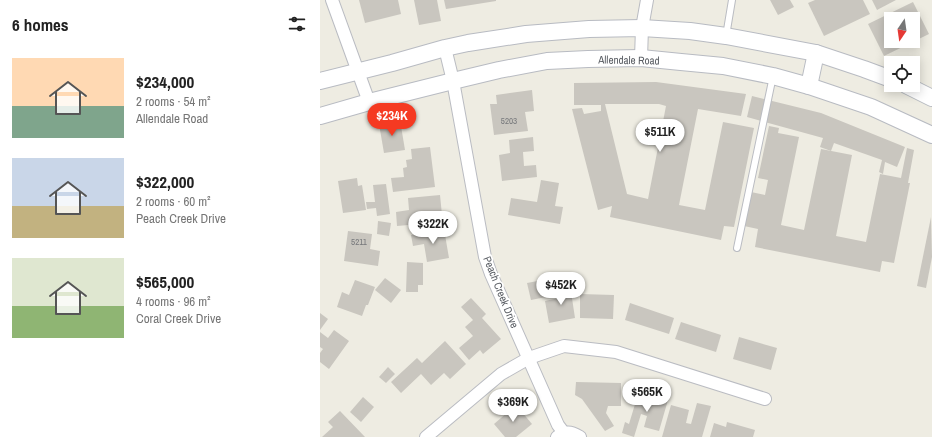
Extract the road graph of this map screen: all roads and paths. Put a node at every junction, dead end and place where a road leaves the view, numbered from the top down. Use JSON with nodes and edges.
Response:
{"nodes":[{"id":1,"x":332,"y":0,"type":"edge"},
{"id":2,"x":647,"y":0,"type":"edge"},
{"id":3,"x":732,"y":0,"type":"edge"},
{"id":4,"x":642,"y":28,"type":"junction"},
{"id":5,"x":726,"y":36,"type":"junction"},
{"id":6,"x":445,"y":48,"type":"junction"},
{"id":7,"x":816,"y":53,"type":"junction"},
{"id":8,"x":641,"y":58,"type":"junction"},
{"id":9,"x":358,"y":71,"type":"junction"},
{"id":10,"x":773,"y":76,"type":"junction"},
{"id":11,"x":884,"y":76,"type":"edge"},
{"id":12,"x":320,"y":81,"type":"edge"},
{"id":13,"x":452,"y":81,"type":"junction"},
{"id":14,"x":809,"y":86,"type":"junction"},
{"id":15,"x":920,"y":92,"type":"edge"},
{"id":16,"x":932,"y":98,"type":"edge"},
{"id":17,"x":369,"y":102,"type":"junction"},
{"id":18,"x":320,"y":116,"type":"edge"},
{"id":19,"x":932,"y":135,"type":"edge"},
{"id":20,"x":737,"y":248,"type":"dead end"},
{"id":21,"x":529,"y":358,"type":"junction"},
{"id":22,"x":765,"y":399,"type":"dead end"},
{"id":23,"x":560,"y":435,"type":"edge"},
{"id":24,"x":426,"y":437,"type":"edge"},
{"id":25,"x":580,"y":437,"type":"edge"}],
"edges":[{"from":1,"to":9,"type":"street"},
{"from":2,"to":4,"type":"street"},
{"from":3,"to":5,"type":"lane"},
{"from":4,"to":5,"type":"main road"},
{"from":4,"to":6,"type":"main road"},
{"from":4,"to":8,"type":"street"},
{"from":5,"to":7,"type":"main road"},
{"from":6,"to":9,"type":"main road"},
{"from":6,"to":13,"type":"street","name":"Peach Creek Drive"},
{"from":7,"to":11,"type":"main road"},
{"from":7,"to":14,"type":"main road"},
{"from":8,"to":10,"type":"main road","name":"Allendale Road"},
{"from":8,"to":13,"type":"main road","name":"Allendale Road"},
{"from":9,"to":12,"type":"main road"},
{"from":9,"to":17,"type":"street"},
{"from":10,"to":14,"type":"main road","name":"Allendale Road"},
{"from":10,"to":20,"type":"lane"},
{"from":13,"to":17,"type":"main road","name":"Allendale Road"},
{"from":13,"to":21,"type":"street","name":"Peach Creek Drive"},
{"from":14,"to":19,"type":"main road","name":"Allendale Road"},
{"from":15,"to":16,"type":"main road"},
{"from":17,"to":18,"type":"main road","name":"Allendale Road"},
{"from":21,"to":22,"type":"street"},
{"from":21,"to":23,"type":"street","name":"Peach Creek Drive"},
{"from":21,"to":24,"type":"street"},
{"from":23,"to":25,"type":"street"}]}
